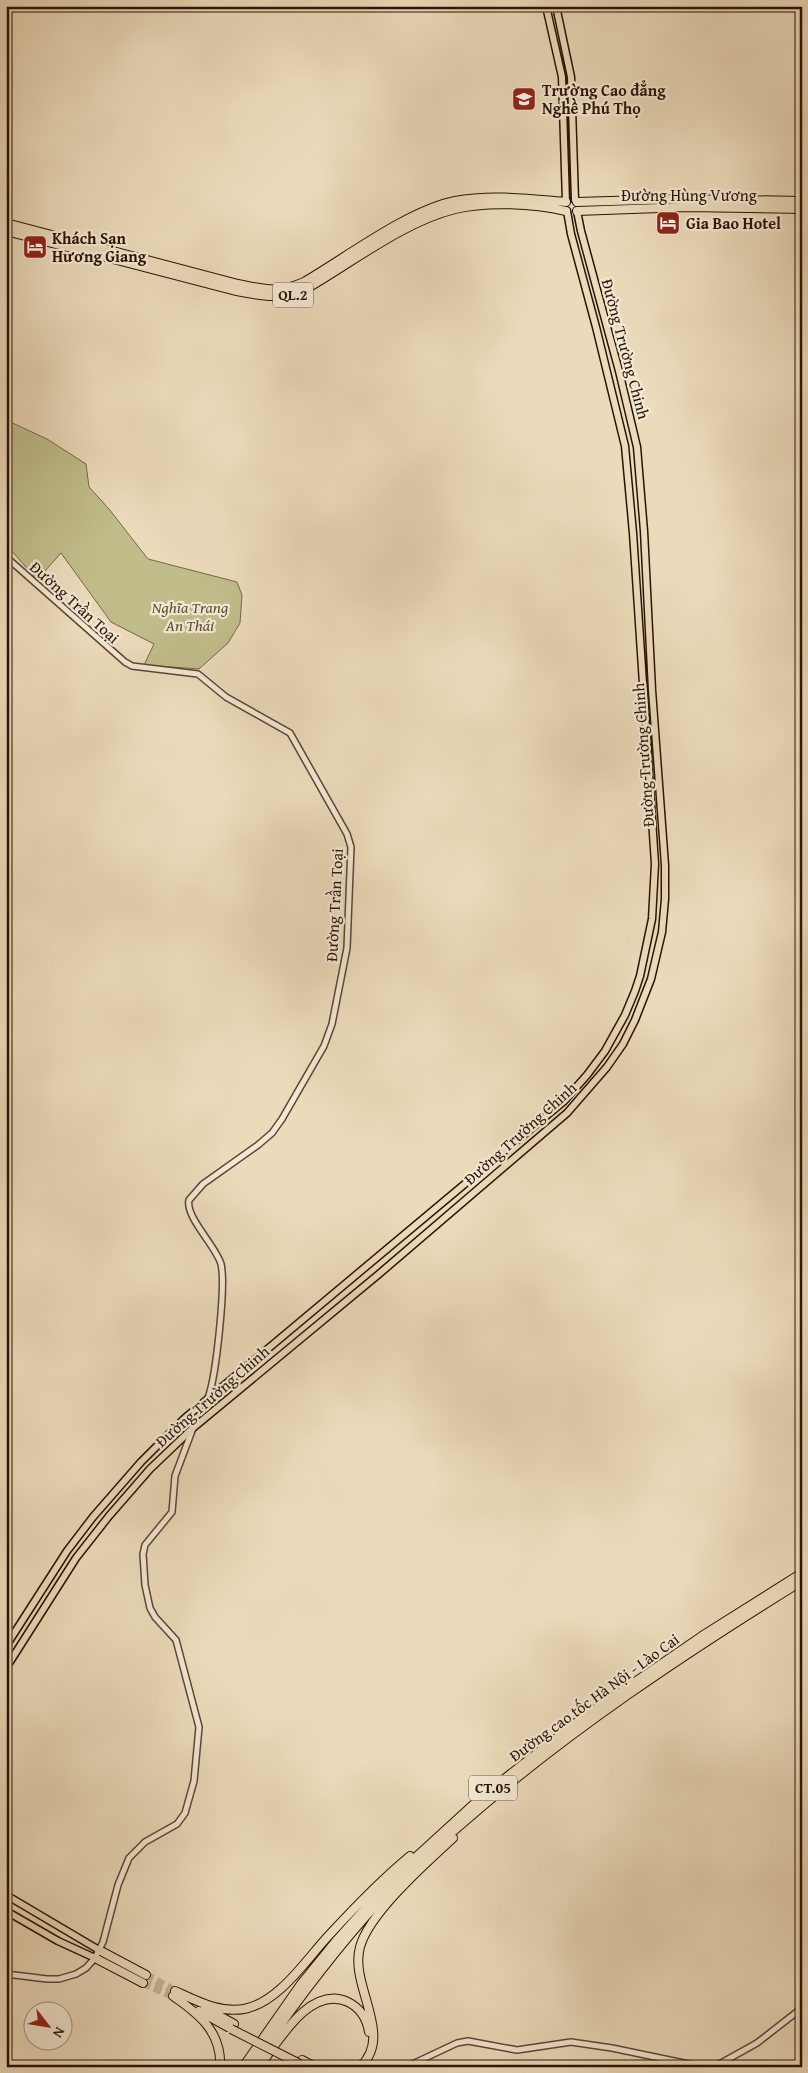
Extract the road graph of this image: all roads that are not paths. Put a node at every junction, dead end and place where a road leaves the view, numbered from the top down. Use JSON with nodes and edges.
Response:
{"nodes":[{"id":1,"x":546,"y":6,"type":"edge"},
{"id":2,"x":556,"y":6,"type":"edge"},
{"id":3,"x":576,"y":201,"type":"junction"},
{"id":4,"x":802,"y":201,"type":"edge"},
{"id":5,"x":566,"y":208,"type":"junction"},
{"id":6,"x":802,"y":208,"type":"edge"},
{"id":7,"x":577,"y":211,"type":"junction"},
{"id":8,"x":6,"y":223,"type":"edge"},
{"id":9,"x":6,"y":231,"type":"edge"},
{"id":10,"x":6,"y":557,"type":"edge"},
{"id":11,"x":646,"y":949,"type":"junction"},
{"id":12,"x":658,"y":951,"type":"junction"},
{"id":13,"x":560,"y":1104,"type":"junction"},
{"id":14,"x":568,"y":1112,"type":"junction"},
{"id":15,"x":260,"y":1355,"type":"junction"},
{"id":16,"x":268,"y":1366,"type":"junction"},
{"id":17,"x":208,"y":1398,"type":"junction"},
{"id":18,"x":193,"y":1428,"type":"junction"},
{"id":19,"x":802,"y":1573,"type":"edge"},
{"id":20,"x":802,"y":1581,"type":"edge"},
{"id":21,"x":34,"y":1601,"type":"junction"},
{"id":22,"x":44,"y":1607,"type":"junction"},
{"id":23,"x":6,"y":1646,"type":"edge"},
{"id":24,"x":6,"y":1668,"type":"edge"},
{"id":25,"x":481,"y":1807,"type":"junction"},
{"id":26,"x":442,"y":1832,"type":"junction"},
{"id":27,"x":6,"y":1895,"type":"edge"},
{"id":28,"x":6,"y":1911,"type":"edge"},
{"id":29,"x":99,"y":1950,"type":"junction"},
{"id":30,"x":95,"y":1958,"type":"junction"},
{"id":31,"x":6,"y":1974,"type":"edge"},
{"id":32,"x":174,"y":1994,"type":"junction"},
{"id":33,"x":802,"y":2008,"type":"edge"},
{"id":34,"x":302,"y":2064,"type":"edge"},
{"id":35,"x":220,"y":2067,"type":"edge"},
{"id":36,"x":243,"y":2067,"type":"edge"},
{"id":37,"x":251,"y":2067,"type":"edge"},
{"id":38,"x":259,"y":2067,"type":"edge"},
{"id":39,"x":315,"y":2067,"type":"edge"},
{"id":40,"x":354,"y":2067,"type":"edge"},
{"id":41,"x":360,"y":2067,"type":"edge"},
{"id":42,"x":406,"y":2067,"type":"edge"},
{"id":43,"x":703,"y":2067,"type":"edge"},
{"id":44,"x":714,"y":2067,"type":"edge"}],
"edges":[{"from":1,"to":5,"type":"main road","name":"Đường Trường Chinh"},
{"from":2,"to":3,"type":"main road"},
{"from":3,"to":4,"type":"highway","name":"Đường Hùng Vương","number":"QL.2"},
{"from":3,"to":5,"type":"highway","number":"QL.2"},
{"from":3,"to":7,"type":"highway"},
{"from":5,"to":7,"type":"highway","number":"QL.2"},
{"from":5,"to":8,"type":"highway","number":"QL.2"},
{"from":5,"to":9,"type":"highway","number":"QL.2"},
{"from":5,"to":11,"type":"main road","name":"Đường Trường Chinh"},
{"from":6,"to":7,"type":"highway","name":"Đường Hùng Vương","number":"QL.2"},
{"from":7,"to":12,"type":"main road","name":"Đường Trường Chinh"},
{"from":10,"to":17,"type":"street","name":"Đường Trần Toại"},
{"from":11,"to":12,"type":"main road"},
{"from":11,"to":13,"type":"main road","name":"Đường Trường Chinh"},
{"from":12,"to":14,"type":"main road","name":"Đường Trường Chinh"},
{"from":13,"to":14,"type":"main road"},
{"from":13,"to":15,"type":"main road","name":"Đường Trường Chinh"},
{"from":14,"to":16,"type":"main road","name":"Đường Trường Chinh"},
{"from":15,"to":16,"type":"main road"},
{"from":15,"to":17,"type":"main road","name":"Đường Trường Chinh"},
{"from":16,"to":18,"type":"main road","name":"Đường Trường Chinh"},
{"from":17,"to":21,"type":"main road","name":"Đường Trường Chinh"},
{"from":18,"to":22,"type":"main road","name":"Đường Trường Chinh"},
{"from":18,"to":29,"type":"street"},
{"from":19,"to":26,"type":"highway","name":"Đường cao tốc Hà Nội - Lào Cai","number":"CT.05"},
{"from":20,"to":25,"type":"highway","name":"Đường cao tốc Hà Nội - Lào Cai","number":"CT.05"},
{"from":21,"to":22,"type":"main road"},
{"from":21,"to":23,"type":"main road","name":"Đường Trường Chinh"},
{"from":22,"to":24,"type":"main road","name":"Đường Trường Chinh"},
{"from":25,"to":37,"type":"highway","name":"Đường cao tốc Hà Nội - Lào Cai","number":"CT.05"},
{"from":25,"to":41,"type":"highway"},
{"from":26,"to":32,"type":"highway"},
{"from":26,"to":36,"type":"highway","name":"Đường cao tốc Hà Nội - Lào Cai","number":"CT.05"},
{"from":27,"to":29,"type":"main road"},
{"from":28,"to":30,"type":"main road"},
{"from":29,"to":30,"type":"street"},
{"from":29,"to":30,"type":"highway"},
{"from":30,"to":31,"type":"street"},
{"from":32,"to":34,"type":"highway"},
{"from":32,"to":35,"type":"highway"},
{"from":33,"to":44,"type":"street"},
{"from":34,"to":39,"type":"highway"},
{"from":38,"to":40,"type":"highway"},
{"from":42,"to":43,"type":"street"}]}
